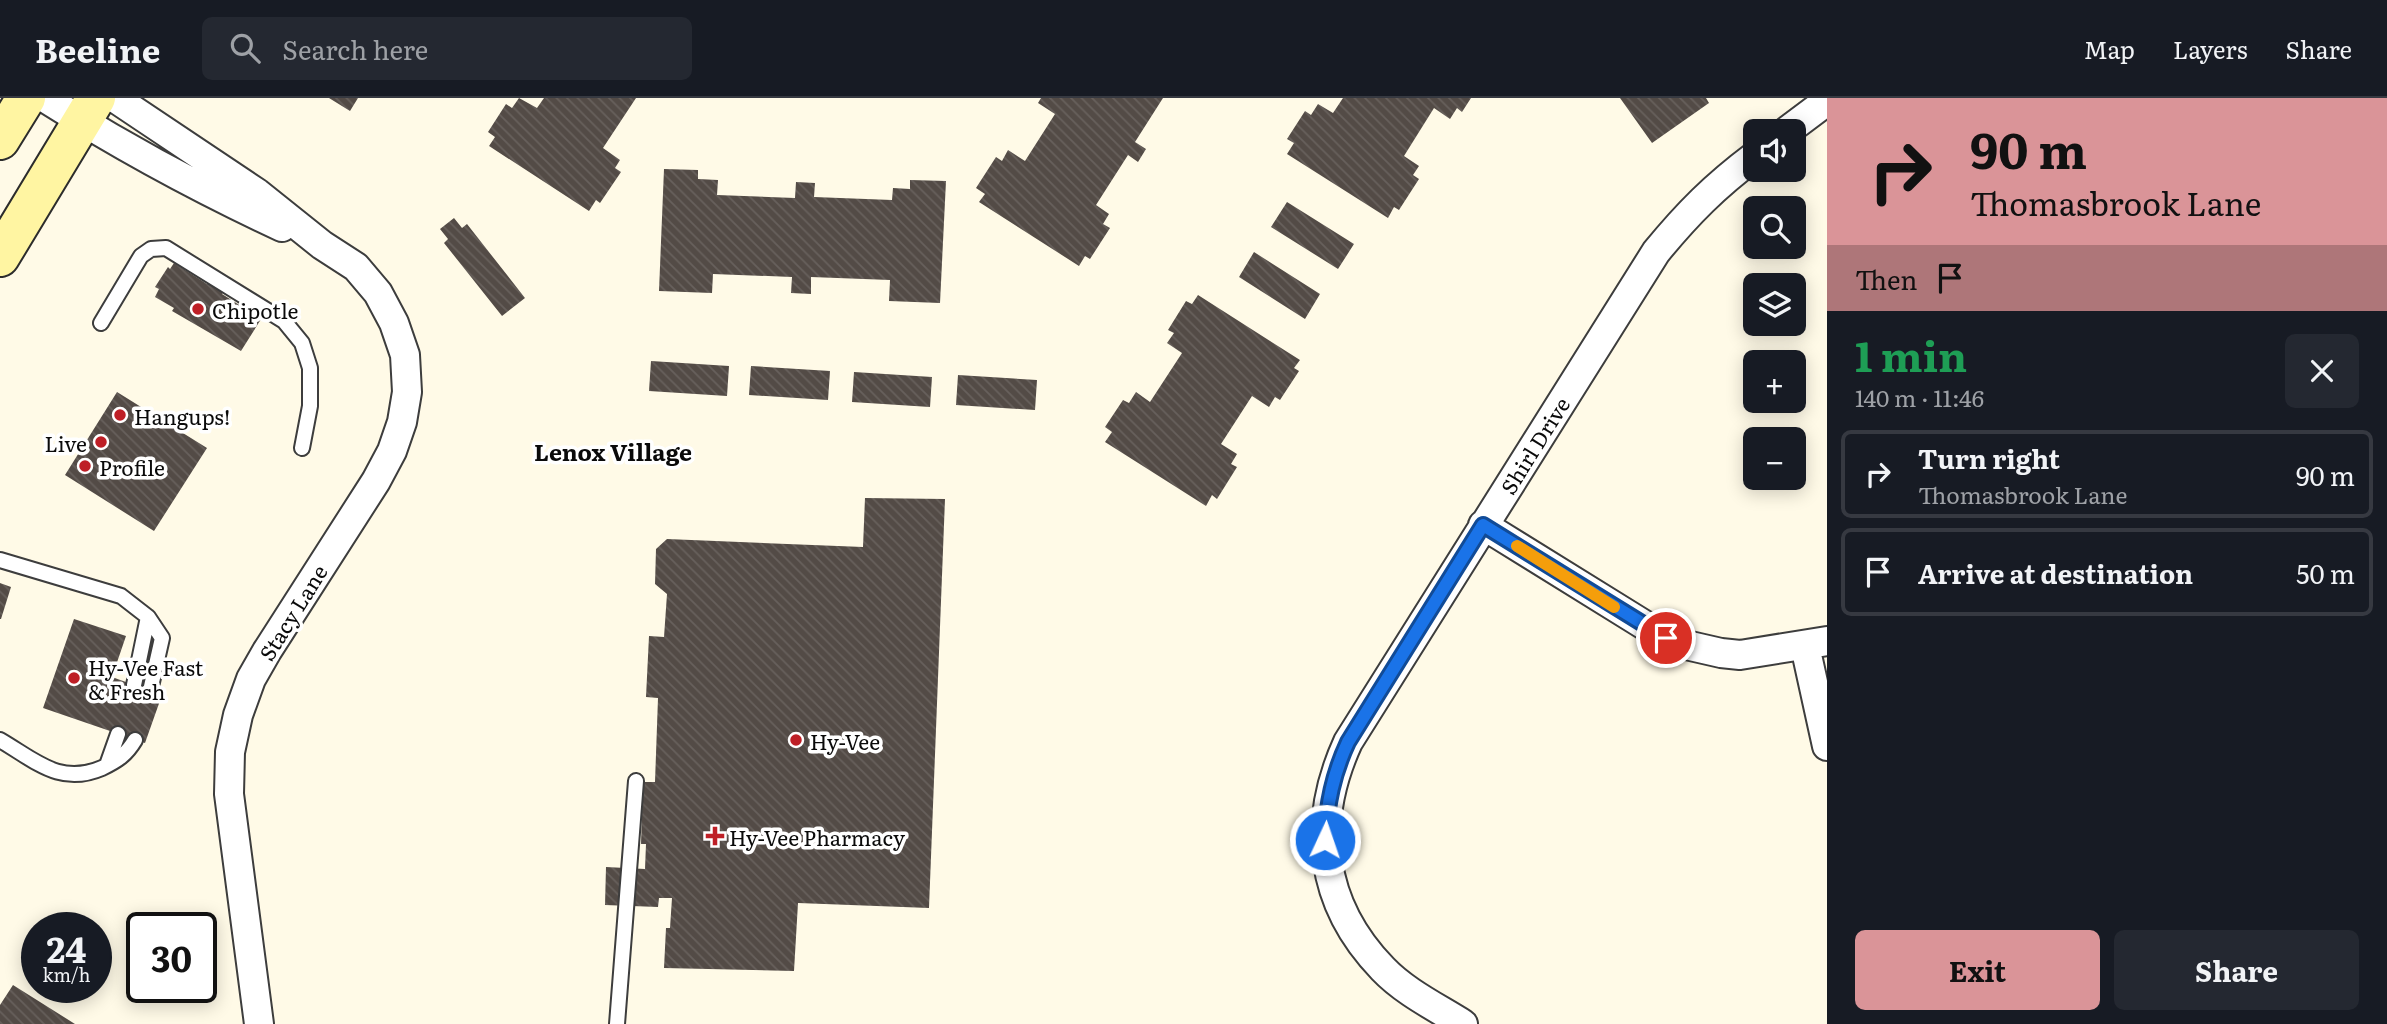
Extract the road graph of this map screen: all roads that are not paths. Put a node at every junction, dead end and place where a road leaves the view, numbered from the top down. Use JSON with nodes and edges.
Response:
{"nodes":[{"id":1,"x":26,"y":98,"type":"edge"},
{"id":2,"x":45,"y":98,"type":"edge"},
{"id":3,"x":115,"y":98,"type":"edge"},
{"id":4,"x":88,"y":110,"type":"edge"},
{"id":5,"x":0,"y":140,"type":"edge"},
{"id":6,"x":1743,"y":165,"type":"edge"},
{"id":7,"x":323,"y":245,"type":"junction"},
{"id":8,"x":0,"y":257,"type":"edge"},
{"id":9,"x":101,"y":323,"type":"dead end"},
{"id":10,"x":302,"y":448,"type":"dead end"},
{"id":11,"x":1483,"y":525,"type":"junction"},
{"id":12,"x":0,"y":560,"type":"edge"},
{"id":13,"x":148,"y":617,"type":"junction"},
{"id":14,"x":1816,"y":644,"type":"edge"},
{"id":15,"x":134,"y":685,"type":"dead end"},
{"id":16,"x":150,"y":691,"type":"dead end"},
{"id":17,"x":118,"y":734,"type":"dead end"},
{"id":18,"x":0,"y":740,"type":"edge"},
{"id":19,"x":135,"y":740,"type":"dead end"},
{"id":20,"x":1827,"y":746,"type":"edge"},
{"id":21,"x":107,"y":765,"type":"junction"},
{"id":22,"x":636,"y":781,"type":"dead end"},
{"id":23,"x":259,"y":1024,"type":"edge"},
{"id":24,"x":617,"y":1024,"type":"edge"},
{"id":25,"x":1462,"y":1024,"type":"edge"}],
"edges":[{"from":1,"to":5,"type":"main road"},
{"from":2,"to":4,"type":"street","name":"Stacy Lane"},
{"from":3,"to":7,"type":"street","name":"Stacy Lane"},
{"from":4,"to":7,"type":"street","name":"Stacy Lane"},
{"from":4,"to":8,"type":"main road"},
{"from":6,"to":11,"type":"street","name":"Shirl Drive"},
{"from":7,"to":23,"type":"street","name":"Stacy Lane"},
{"from":9,"to":10,"type":"lane"},
{"from":11,"to":14,"type":"street"},
{"from":11,"to":25,"type":"street","name":"Shirl Drive"},
{"from":12,"to":13,"type":"lane"},
{"from":13,"to":15,"type":"lane"},
{"from":13,"to":16,"type":"lane"},
{"from":14,"to":20,"type":"street"},
{"from":17,"to":21,"type":"lane"},
{"from":18,"to":21,"type":"lane"},
{"from":19,"to":21,"type":"lane"},
{"from":22,"to":24,"type":"lane"}]}
